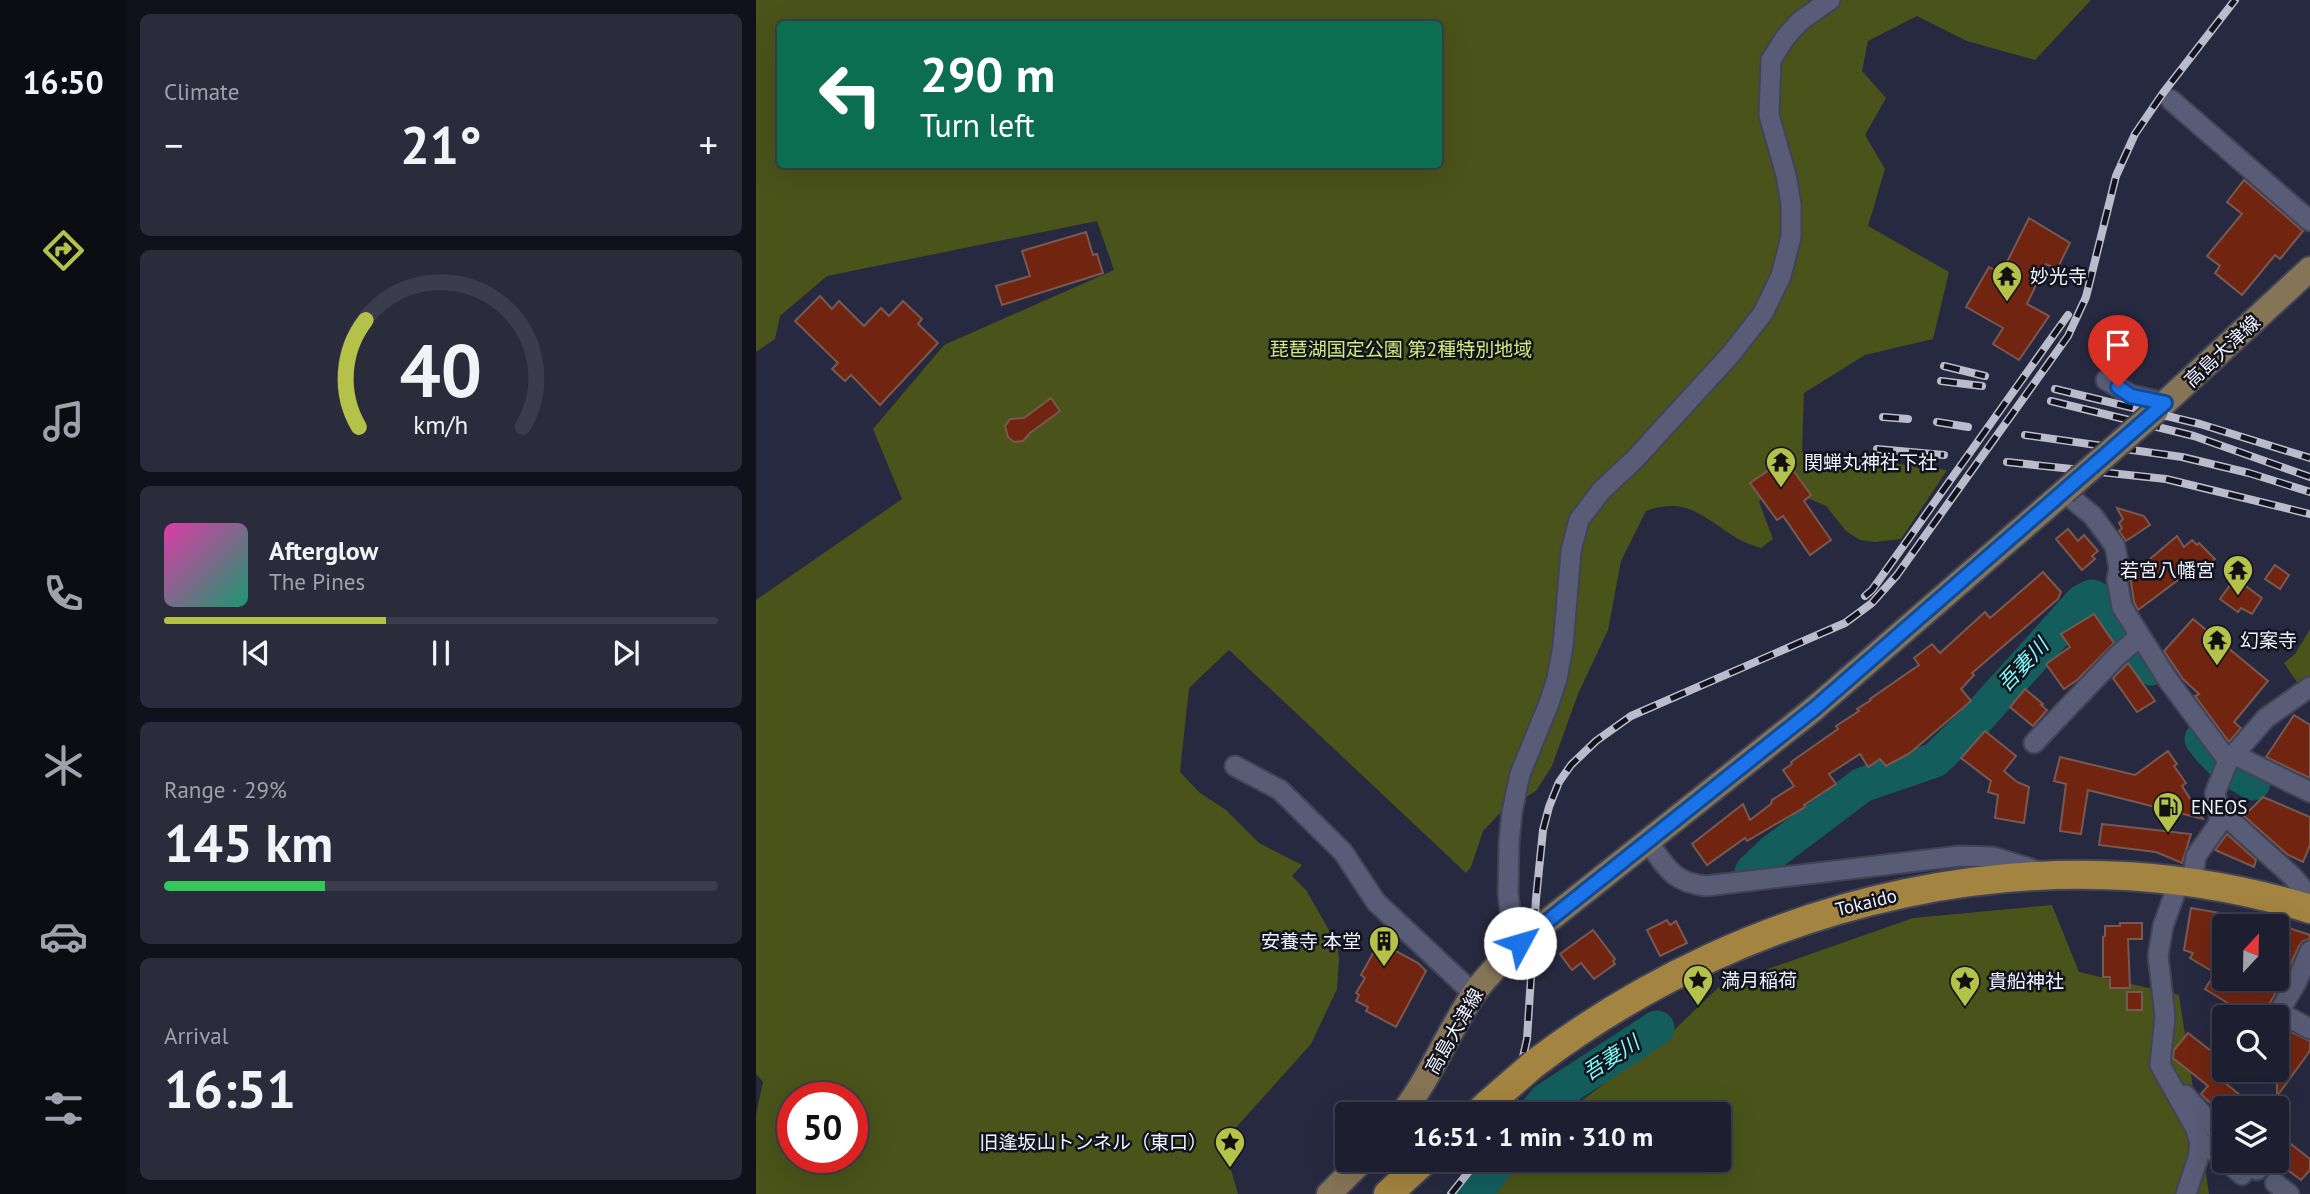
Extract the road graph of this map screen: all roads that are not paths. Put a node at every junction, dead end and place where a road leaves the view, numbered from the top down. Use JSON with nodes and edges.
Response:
{"nodes":[{"id":1,"x":1830,"y":0,"type":"edge"},
{"id":2,"x":2171,"y":100,"type":"dead end"},
{"id":3,"x":2310,"y":221,"type":"edge"},
{"id":4,"x":2310,"y":269,"type":"edge"},
{"id":5,"x":2106,"y":380,"type":"dead end"},
{"id":6,"x":2161,"y":407,"type":"junction"},
{"id":7,"x":2064,"y":492,"type":"junction"},
{"id":8,"x":2134,"y":642,"type":"junction"},
{"id":9,"x":2310,"y":687,"type":"edge"},
{"id":10,"x":2034,"y":743,"type":"dead end"},
{"id":11,"x":2228,"y":762,"type":"junction"},
{"id":12,"x":1235,"y":766,"type":"dead end"},
{"id":13,"x":2310,"y":792,"type":"edge"},
{"id":14,"x":2219,"y":810,"type":"junction"},
{"id":15,"x":1647,"y":841,"type":"junction"},
{"id":16,"x":2048,"y":875,"type":"junction"},
{"id":17,"x":2185,"y":883,"type":"junction"},
{"id":18,"x":2310,"y":897,"type":"edge"},
{"id":19,"x":2310,"y":909,"type":"edge"},
{"id":20,"x":1520,"y":943,"type":"junction"},
{"id":21,"x":2310,"y":951,"type":"edge"},
{"id":22,"x":1474,"y":994,"type":"junction"},
{"id":23,"x":2310,"y":1029,"type":"edge"},
{"id":24,"x":2172,"y":1087,"type":"junction"},
{"id":25,"x":1410,"y":1102,"type":"edge"},
{"id":26,"x":1490,"y":1102,"type":"edge"},
{"id":27,"x":2212,"y":1125,"type":"edge"},
{"id":28,"x":2200,"y":1143,"type":"junction"},
{"id":29,"x":2212,"y":1149,"type":"edge"},
{"id":30,"x":1351,"y":1172,"type":"edge"},
{"id":31,"x":1412,"y":1172,"type":"edge"},
{"id":32,"x":1329,"y":1194,"type":"edge"},
{"id":33,"x":1388,"y":1194,"type":"edge"},
{"id":34,"x":2186,"y":1194,"type":"edge"}],
"edges":[{"from":1,"to":20,"type":"street"},
{"from":2,"to":3,"type":"street"},
{"from":4,"to":6,"type":"main road","name":"高島大津線"},
{"from":5,"to":6,"type":"street"},
{"from":6,"to":7,"type":"main road","name":"高島大津線","bridge":true},
{"from":7,"to":8,"type":"street"},
{"from":7,"to":15,"type":"main road","name":"高島大津線"},
{"from":8,"to":10,"type":"street"},
{"from":8,"to":11,"type":"street"},
{"from":9,"to":11,"type":"street"},
{"from":11,"to":13,"type":"street"},
{"from":11,"to":14,"type":"street"},
{"from":12,"to":22,"type":"street"},
{"from":14,"to":17,"type":"street"},
{"from":14,"to":18,"type":"street"},
{"from":15,"to":16,"type":"street"},
{"from":15,"to":20,"type":"main road","name":"高島大津線"},
{"from":16,"to":17,"type":"highway","name":"Tokaido"},
{"from":16,"to":26,"type":"highway","name":"Tokaido","bridge":true},
{"from":17,"to":19,"type":"highway","name":"Tokaido"},
{"from":17,"to":24,"type":"street"},
{"from":20,"to":22,"type":"main road","name":"高島大津線"},
{"from":21,"to":23,"type":"street"},
{"from":22,"to":25,"type":"main road","name":"高島大津線"},
{"from":24,"to":27,"type":"street"},
{"from":24,"to":28,"type":"street"},
{"from":28,"to":29,"type":"street"},
{"from":28,"to":34,"type":"street"},
{"from":30,"to":32,"type":"main road"},
{"from":31,"to":33,"type":"highway"}]}
